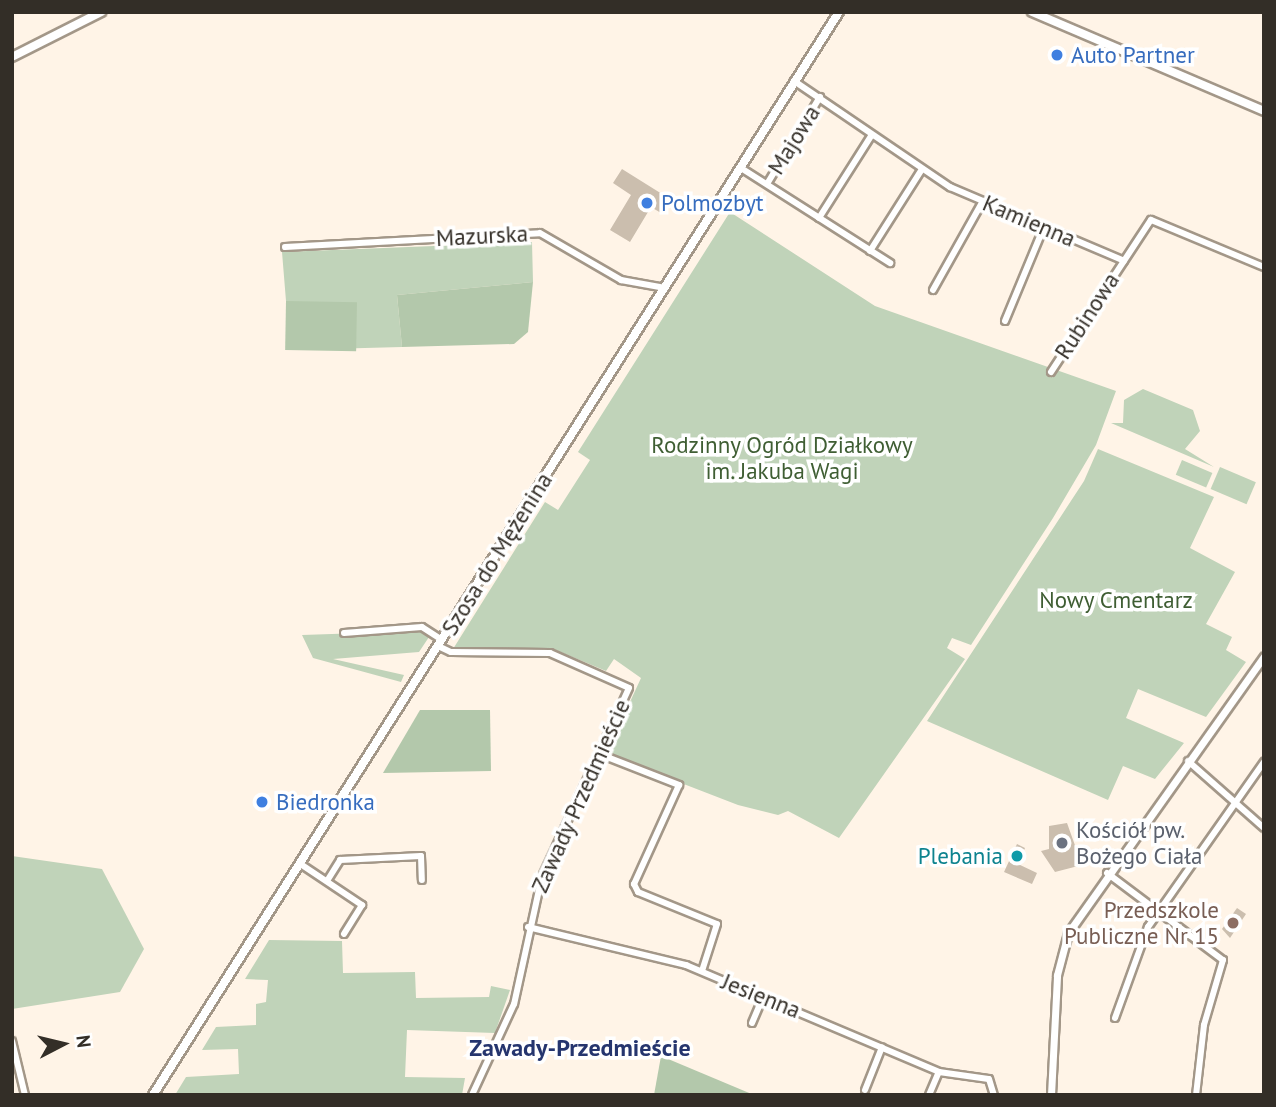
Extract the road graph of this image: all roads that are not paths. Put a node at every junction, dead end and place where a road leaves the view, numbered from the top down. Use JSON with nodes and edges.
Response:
{"nodes":[{"id":1,"x":101,"y":12,"type":"edge"},
{"id":2,"x":839,"y":12,"type":"edge"},
{"id":3,"x":1032,"y":12,"type":"edge"},
{"id":4,"x":12,"y":57,"type":"edge"},
{"id":5,"x":794,"y":81,"type":"junction"},
{"id":6,"x":820,"y":97,"type":"junction"},
{"id":7,"x":1264,"y":111,"type":"edge"},
{"id":8,"x":871,"y":136,"type":"junction"},
{"id":9,"x":741,"y":168,"type":"junction"},
{"id":10,"x":922,"y":169,"type":"junction"},
{"id":11,"x":767,"y":184,"type":"junction"},
{"id":12,"x":983,"y":201,"type":"junction"},
{"id":13,"x":819,"y":218,"type":"junction"},
{"id":14,"x":1044,"y":228,"type":"junction"},
{"id":15,"x":285,"y":247,"type":"dead end"},
{"id":16,"x":870,"y":251,"type":"junction"},
{"id":17,"x":1124,"y":261,"type":"junction"},
{"id":18,"x":890,"y":263,"type":"dead end"},
{"id":19,"x":1264,"y":267,"type":"edge"},
{"id":20,"x":665,"y":288,"type":"junction"},
{"id":21,"x":933,"y":290,"type":"dead end"},
{"id":22,"x":1005,"y":321,"type":"dead end"},
{"id":23,"x":1051,"y":372,"type":"dead end"},
{"id":24,"x":344,"y":633,"type":"dead end"},
{"id":25,"x":440,"y":643,"type":"junction"},
{"id":26,"x":1264,"y":656,"type":"edge"},
{"id":27,"x":602,"y":755,"type":"junction"},
{"id":28,"x":1188,"y":761,"type":"junction"},
{"id":29,"x":1264,"y":762,"type":"edge"},
{"id":30,"x":1236,"y":801,"type":"junction"},
{"id":31,"x":1264,"y":828,"type":"edge"},
{"id":32,"x":299,"y":863,"type":"junction"},
{"id":33,"x":1107,"y":873,"type":"junction"},
{"id":34,"x":422,"y":880,"type":"dead end"},
{"id":35,"x":327,"y":881,"type":"junction"},
{"id":36,"x":1157,"y":910,"type":"junction"},
{"id":37,"x":528,"y":927,"type":"junction"},
{"id":38,"x":344,"y":934,"type":"dead end"},
{"id":39,"x":702,"y":971,"type":"junction"},
{"id":40,"x":763,"y":997,"type":"junction"},
{"id":41,"x":1115,"y":1018,"type":"dead end"},
{"id":42,"x":752,"y":1024,"type":"dead end"},
{"id":43,"x":12,"y":1041,"type":"edge"},
{"id":44,"x":882,"y":1047,"type":"junction"},
{"id":45,"x":939,"y":1072,"type":"junction"},
{"id":46,"x":864,"y":1090,"type":"dead end"},
{"id":47,"x":25,"y":1095,"type":"edge"},
{"id":48,"x":153,"y":1095,"type":"edge"},
{"id":49,"x":472,"y":1095,"type":"edge"},
{"id":50,"x":929,"y":1095,"type":"edge"},
{"id":51,"x":994,"y":1095,"type":"edge"},
{"id":52,"x":1051,"y":1095,"type":"edge"},
{"id":53,"x":1196,"y":1095,"type":"edge"}],
"edges":[{"from":1,"to":4,"type":"main road"},
{"from":2,"to":5,"type":"main road","name":"Szosa do Mężenina"},
{"from":3,"to":7,"type":"main road"},
{"from":5,"to":6,"type":"street","name":"Kamienna"},
{"from":5,"to":9,"type":"main road","name":"Szosa do Mężenina"},
{"from":6,"to":8,"type":"street","name":"Kamienna"},
{"from":6,"to":11,"type":"street","name":"Majowa"},
{"from":8,"to":10,"type":"street","name":"Kamienna"},
{"from":8,"to":13,"type":"street"},
{"from":9,"to":11,"type":"street","name":"Majowa"},
{"from":9,"to":20,"type":"main road","name":"Szosa do Mężenina"},
{"from":10,"to":12,"type":"street","name":"Kamienna"},
{"from":10,"to":16,"type":"street"},
{"from":11,"to":13,"type":"street","name":"Majowa"},
{"from":12,"to":14,"type":"street","name":"Kamienna"},
{"from":12,"to":21,"type":"street"},
{"from":13,"to":16,"type":"street","name":"Majowa"},
{"from":14,"to":17,"type":"street","name":"Kamienna"},
{"from":14,"to":22,"type":"street"},
{"from":15,"to":20,"type":"street","name":"Mazurska"},
{"from":16,"to":18,"type":"street","name":"Majowa"},
{"from":17,"to":19,"type":"street"},
{"from":17,"to":23,"type":"street","name":"Rubinowa"},
{"from":20,"to":25,"type":"main road","name":"Szosa do Mężenina"},
{"from":24,"to":25,"type":"street"},
{"from":25,"to":27,"type":"street","name":"Zawady Przedmieście"},
{"from":25,"to":32,"type":"main road","name":"Szosa do Mężenina"},
{"from":26,"to":28,"type":"street"},
{"from":27,"to":37,"type":"street","name":"Zawady Przedmieście"},
{"from":27,"to":39,"type":"street"},
{"from":28,"to":30,"type":"street"},
{"from":28,"to":33,"type":"street"},
{"from":29,"to":30,"type":"street"},
{"from":30,"to":31,"type":"street"},
{"from":30,"to":36,"type":"street"},
{"from":32,"to":35,"type":"street"},
{"from":32,"to":48,"type":"main road","name":"Szosa do Mężenina"},
{"from":33,"to":36,"type":"street"},
{"from":33,"to":52,"type":"street"},
{"from":34,"to":35,"type":"street"},
{"from":35,"to":38,"type":"street"},
{"from":36,"to":41,"type":"street"},
{"from":36,"to":53,"type":"street"},
{"from":37,"to":39,"type":"street","name":"Jesienna"},
{"from":37,"to":49,"type":"street","name":"Zawady Przedmieście"},
{"from":39,"to":40,"type":"street","name":"Jesienna"},
{"from":40,"to":42,"type":"street"},
{"from":40,"to":44,"type":"street","name":"Jesienna"},
{"from":43,"to":47,"type":"street"},
{"from":44,"to":45,"type":"street","name":"Jesienna"},
{"from":44,"to":46,"type":"street"},
{"from":45,"to":50,"type":"street"},
{"from":45,"to":51,"type":"street","name":"Jesienna"}]}
